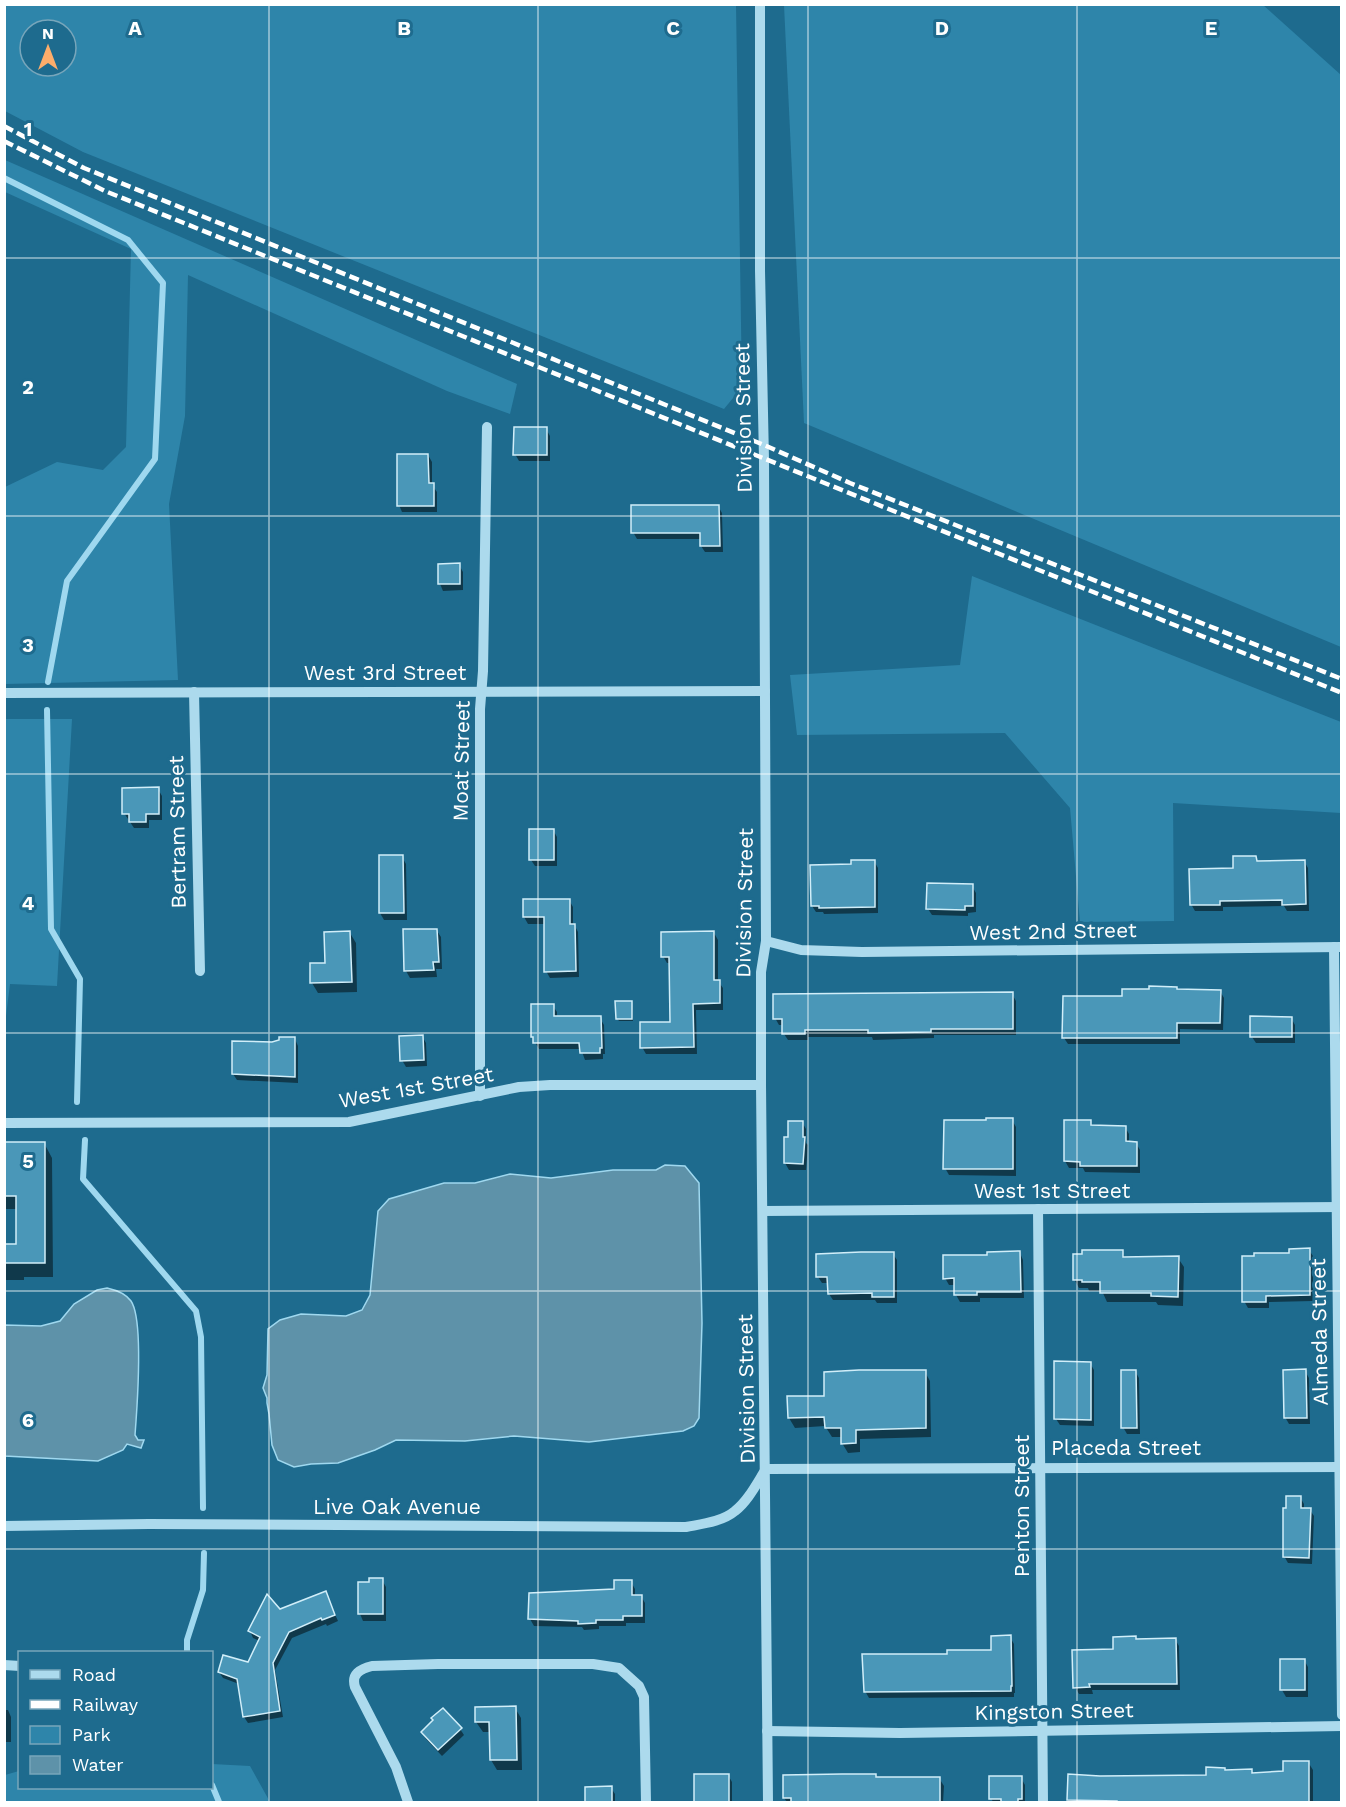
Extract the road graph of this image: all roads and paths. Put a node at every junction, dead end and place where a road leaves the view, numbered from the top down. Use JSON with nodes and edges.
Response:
{"nodes":[{"id":1,"x":760,"y":4,"type":"edge"},
{"id":2,"x":487,"y":427,"type":"dead end"},
{"id":3,"x":765,"y":691,"type":"junction"},
{"id":4,"x":194,"y":692,"type":"junction"},
{"id":5,"x":482,"y":692,"type":"junction"},
{"id":6,"x":4,"y":693,"type":"edge"},
{"id":7,"x":766,"y":941,"type":"junction"},
{"id":8,"x":1338,"y":947,"type":"edge"},
{"id":9,"x":200,"y":971,"type":"dead end"},
{"id":10,"x":761,"y":1085,"type":"junction"},
{"id":11,"x":480,"y":1096,"type":"junction"},
{"id":12,"x":4,"y":1123,"type":"edge"},
{"id":13,"x":1340,"y":1207,"type":"edge"},
{"id":14,"x":1038,"y":1209,"type":"junction"},
{"id":15,"x":763,"y":1211,"type":"junction"},
{"id":16,"x":1040,"y":1467,"type":"junction"},
{"id":17,"x":1341,"y":1467,"type":"edge"},
{"id":18,"x":766,"y":1469,"type":"junction"},
{"id":19,"x":4,"y":1526,"type":"edge"},
{"id":20,"x":1341,"y":1715,"type":"edge"},
{"id":21,"x":1341,"y":1726,"type":"edge"},
{"id":22,"x":767,"y":1731,"type":"junction"},
{"id":23,"x":1042,"y":1731,"type":"junction"},
{"id":24,"x":408,"y":1803,"type":"edge"},
{"id":25,"x":646,"y":1803,"type":"edge"},
{"id":26,"x":768,"y":1803,"type":"edge"},
{"id":27,"x":1043,"y":1803,"type":"edge"}],
"edges":[{"from":1,"to":3,"type":"street","name":"Division Street"},
{"from":2,"to":5,"type":"street","name":"Moat Street"},
{"from":3,"to":5,"type":"street","name":"West 3rd Street"},
{"from":3,"to":7,"type":"street","name":"Division Street"},
{"from":4,"to":5,"type":"street","name":"West 3rd Street"},
{"from":4,"to":6,"type":"street","name":"West 3rd Street"},
{"from":4,"to":9,"type":"street","name":"Bertram Street"},
{"from":5,"to":11,"type":"street","name":"Moat Street"},
{"from":7,"to":8,"type":"street","name":"West 2nd Street"},
{"from":7,"to":10,"type":"street","name":"Division Street"},
{"from":8,"to":13,"type":"street","name":"Almeda Street"},
{"from":10,"to":11,"type":"street","name":"West 1st Street"},
{"from":10,"to":15,"type":"street","name":"Division Street"},
{"from":11,"to":12,"type":"street","name":"West 1st Street"},
{"from":13,"to":14,"type":"street","name":"West 1st Street"},
{"from":13,"to":17,"type":"street","name":"Almeda Street"},
{"from":14,"to":15,"type":"street","name":"West 1st Street"},
{"from":14,"to":16,"type":"street","name":"Penton Street"},
{"from":15,"to":18,"type":"street","name":"Division Street"},
{"from":16,"to":17,"type":"street","name":"Placeda Street"},
{"from":16,"to":18,"type":"street","name":"Placeda Street"},
{"from":16,"to":23,"type":"street","name":"Penton Street"},
{"from":17,"to":20,"type":"street","name":"Almeda Street"},
{"from":18,"to":19,"type":"street","name":"Live Oak Avenue"},
{"from":18,"to":22,"type":"street","name":"Division Street"},
{"from":21,"to":23,"type":"street","name":"Kingston Street"},
{"from":22,"to":23,"type":"street","name":"Kingston Street"},
{"from":22,"to":26,"type":"street","name":"Division Street"},
{"from":23,"to":27,"type":"street","name":"Penton Street"},
{"from":24,"to":25,"type":"street"}]}
